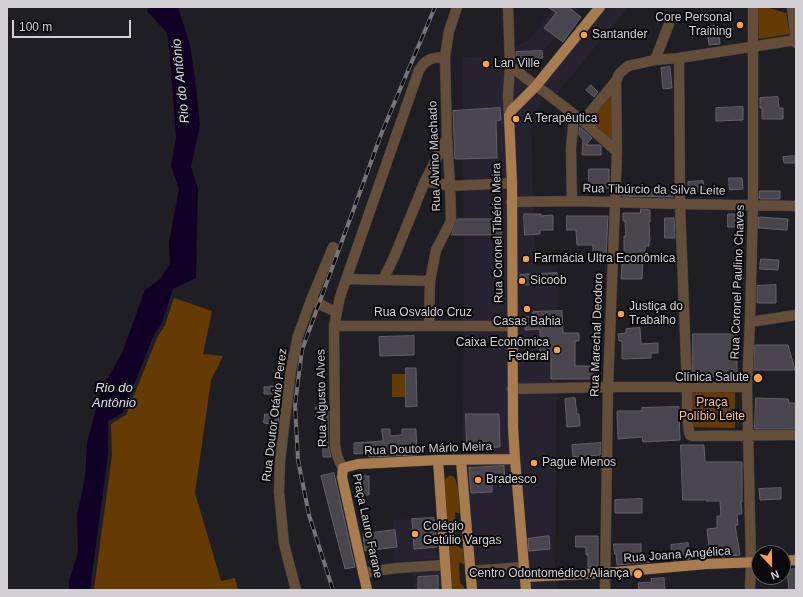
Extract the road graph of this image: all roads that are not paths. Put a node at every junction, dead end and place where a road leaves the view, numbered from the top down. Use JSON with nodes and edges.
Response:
{"nodes":[{"id":1,"x":457,"y":7,"type":"edge"},
{"id":2,"x":508,"y":7,"type":"edge"},
{"id":3,"x":600,"y":7,"type":"edge"},
{"id":4,"x":753,"y":7,"type":"edge"},
{"id":5,"x":790,"y":7,"type":"edge"},
{"id":6,"x":669,"y":24,"type":"dead end"},
{"id":7,"x":796,"y":41,"type":"edge"},
{"id":8,"x":753,"y":46,"type":"junction"},
{"id":9,"x":444,"y":57,"type":"junction"},
{"id":10,"x":679,"y":58,"type":"junction"},
{"id":11,"x":654,"y":60,"type":"junction"},
{"id":12,"x":510,"y":66,"type":"junction"},
{"id":13,"x":616,"y":81,"type":"junction"},
{"id":14,"x":536,"y":86,"type":"junction"},
{"id":15,"x":574,"y":115,"type":"junction"},
{"id":16,"x":509,"y":116,"type":"junction"},
{"id":17,"x":583,"y":121,"type":"junction"},
{"id":18,"x":447,"y":138,"type":"junction"},
{"id":19,"x":616,"y":152,"type":"junction"},
{"id":20,"x":425,"y":181,"type":"junction"},
{"id":21,"x":512,"y":183,"type":"junction"},
{"id":22,"x":450,"y":186,"type":"junction"},
{"id":23,"x":572,"y":201,"type":"junction"},
{"id":24,"x":511,"y":202,"type":"junction"},
{"id":25,"x":615,"y":203,"type":"junction"},
{"id":26,"x":680,"y":204,"type":"junction"},
{"id":27,"x":753,"y":205,"type":"junction"},
{"id":28,"x":796,"y":206,"type":"edge"},
{"id":29,"x":333,"y":247,"type":"dead end"},
{"id":30,"x":346,"y":279,"type":"junction"},
{"id":31,"x":383,"y":280,"type":"junction"},
{"id":32,"x":430,"y":281,"type":"junction"},
{"id":33,"x":311,"y":300,"type":"junction"},
{"id":34,"x":336,"y":312,"type":"junction"},
{"id":35,"x":796,"y":315,"type":"edge"},
{"id":36,"x":750,"y":322,"type":"junction"},
{"id":37,"x":429,"y":325,"type":"junction"},
{"id":38,"x":334,"y":326,"type":"junction"},
{"id":39,"x":512,"y":326,"type":"junction"},
{"id":40,"x":608,"y":387,"type":"junction"},
{"id":41,"x":687,"y":387,"type":"junction"},
{"id":42,"x":747,"y":387,"type":"junction"},
{"id":43,"x":512,"y":389,"type":"junction"},
{"id":44,"x":796,"y":434,"type":"edge"},
{"id":45,"x":749,"y":435,"type":"junction"},
{"id":46,"x":515,"y":459,"type":"junction"},
{"id":47,"x":438,"y":460,"type":"junction"},
{"id":48,"x":461,"y":460,"type":"junction"},
{"id":49,"x":343,"y":468,"type":"junction"},
{"id":50,"x":754,"y":545,"type":"edge"},
{"id":51,"x":751,"y":562,"type":"edge"},
{"id":52,"x":445,"y":565,"type":"junction"},
{"id":53,"x":524,"y":567,"type":"junction"},
{"id":54,"x":470,"y":571,"type":"junction"},
{"id":55,"x":363,"y":573,"type":"junction"},
{"id":56,"x":605,"y":573,"type":"junction"},
{"id":57,"x":525,"y":577,"type":"junction"},
{"id":58,"x":296,"y":590,"type":"edge"},
{"id":59,"x":367,"y":590,"type":"edge"},
{"id":60,"x":447,"y":590,"type":"edge"},
{"id":61,"x":472,"y":590,"type":"edge"},
{"id":62,"x":526,"y":590,"type":"edge"},
{"id":63,"x":605,"y":590,"type":"edge"}],
"edges":[{"from":1,"to":9,"type":"street","name":"Rua Alvino Machado"},
{"from":2,"to":12,"type":"street","name":"Rua Coronel Tibério Meira"},
{"from":3,"to":14,"type":"main road"},
{"from":4,"to":8,"type":"street","name":"Rua Coronel Paulino Chaves"},
{"from":5,"to":7,"type":"street"},
{"from":6,"to":11,"type":"street"},
{"from":7,"to":8,"type":"street"},
{"from":8,"to":10,"type":"street"},
{"from":8,"to":27,"type":"street","name":"Rua Coronel Paulino Chaves"},
{"from":9,"to":18,"type":"street","name":"Rua Alvino Machado"},
{"from":9,"to":30,"type":"street"},
{"from":10,"to":11,"type":"street"},
{"from":10,"to":26,"type":"street"},
{"from":11,"to":13,"type":"street"},
{"from":12,"to":14,"type":"street"},
{"from":12,"to":16,"type":"street","name":"Rua Coronel Tibério Meira"},
{"from":13,"to":17,"type":"street"},
{"from":13,"to":19,"type":"street","name":"Rua Marechal Deodoro"},
{"from":14,"to":15,"type":"street"},
{"from":14,"to":16,"type":"main road"},
{"from":15,"to":17,"type":"street"},
{"from":15,"to":23,"type":"street"},
{"from":16,"to":21,"type":"main road","name":"Rua Coronel Tibério Meira"},
{"from":17,"to":19,"type":"street"},
{"from":18,"to":20,"type":"street"},
{"from":18,"to":22,"type":"street","name":"Rua Alvino Machado"},
{"from":19,"to":25,"type":"street","name":"Rua Marechal Deodoro"},
{"from":20,"to":22,"type":"street"},
{"from":20,"to":31,"type":"street"},
{"from":21,"to":22,"type":"street"},
{"from":21,"to":24,"type":"main road","name":"Rua Coronel Tibério Meira"},
{"from":22,"to":32,"type":"street","name":"Rua Alvino Machado"},
{"from":23,"to":24,"type":"street","name":"Rua Tibúrcio da Silva Leite"},
{"from":23,"to":25,"type":"street","name":"Rua Tibúrcio da Silva Leite"},
{"from":24,"to":39,"type":"main road","name":"Rua Coronel Tibério Meira"},
{"from":25,"to":26,"type":"street","name":"Rua Tibúrcio da Silva Leite"},
{"from":25,"to":40,"type":"street","name":"Rua Marechal Deodoro"},
{"from":26,"to":27,"type":"street","name":"Rua Tibúrcio da Silva Leite"},
{"from":26,"to":41,"type":"street"},
{"from":27,"to":28,"type":"street","name":"Rua Tibúrcio da Silva Leite"},
{"from":27,"to":36,"type":"street","name":"Rua Coronel Paulino Chaves"},
{"from":29,"to":33,"type":"street","name":"Rua Doutor Otávio Perez"},
{"from":30,"to":31,"type":"street"},
{"from":30,"to":34,"type":"street"},
{"from":31,"to":32,"type":"street"},
{"from":32,"to":37,"type":"street","name":"Rua Alvino Machado"},
{"from":33,"to":34,"type":"street"},
{"from":33,"to":58,"type":"street","name":"Rua Doutor Otávio Perez"},
{"from":34,"to":38,"type":"street"},
{"from":35,"to":36,"type":"street"},
{"from":36,"to":42,"type":"street","name":"Rua Coronel Paulino Chaves"},
{"from":37,"to":38,"type":"street","name":"Rua Osvaldo Cruz"},
{"from":37,"to":39,"type":"street","name":"Rua Osvaldo Cruz"},
{"from":38,"to":49,"type":"street","name":"Rua Algusto Alves"},
{"from":39,"to":43,"type":"main road","name":"Rua Coronel Tibério Meira"},
{"from":40,"to":41,"type":"street"},
{"from":40,"to":43,"type":"street"},
{"from":40,"to":56,"type":"street","name":"Rua Marechal Deodoro"},
{"from":41,"to":42,"type":"street"},
{"from":41,"to":45,"type":"street"},
{"from":42,"to":45,"type":"street","name":"Rua Coronel Paulino Chaves"},
{"from":43,"to":46,"type":"main road","name":"Rua Coronel Tibério Meira"},
{"from":44,"to":45,"type":"street"},
{"from":45,"to":50,"type":"street","name":"Rua Coronel Paulino Chaves"},
{"from":46,"to":48,"type":"main road","name":"Rua Doutor Mário Meira"},
{"from":46,"to":53,"type":"main road","name":"Rua Coronel Tibério Meira"},
{"from":47,"to":48,"type":"main road","name":"Rua Doutor Mário Meira"},
{"from":47,"to":49,"type":"main road","name":"Rua Doutor Mário Meira"},
{"from":47,"to":52,"type":"main road"},
{"from":48,"to":54,"type":"main road"},
{"from":49,"to":55,"type":"main road","name":"Praça Lauro Farane"},
{"from":51,"to":56,"type":"main road","name":"Rua Joana Angélica"},
{"from":52,"to":55,"type":"street"},
{"from":52,"to":60,"type":"main road"},
{"from":53,"to":54,"type":"street"},
{"from":53,"to":57,"type":"main road","name":"Rua Coronel Tibério Meira"},
{"from":54,"to":61,"type":"main road"},
{"from":55,"to":59,"type":"main road","name":"Praça Lauro Farane"},
{"from":56,"to":57,"type":"main road","name":"Rua Joana Angélica"},
{"from":56,"to":63,"type":"street","name":"Rua Marechal Deodoro"},
{"from":57,"to":62,"type":"main road","name":"Rua Coronel Tibério Meira"}]}
